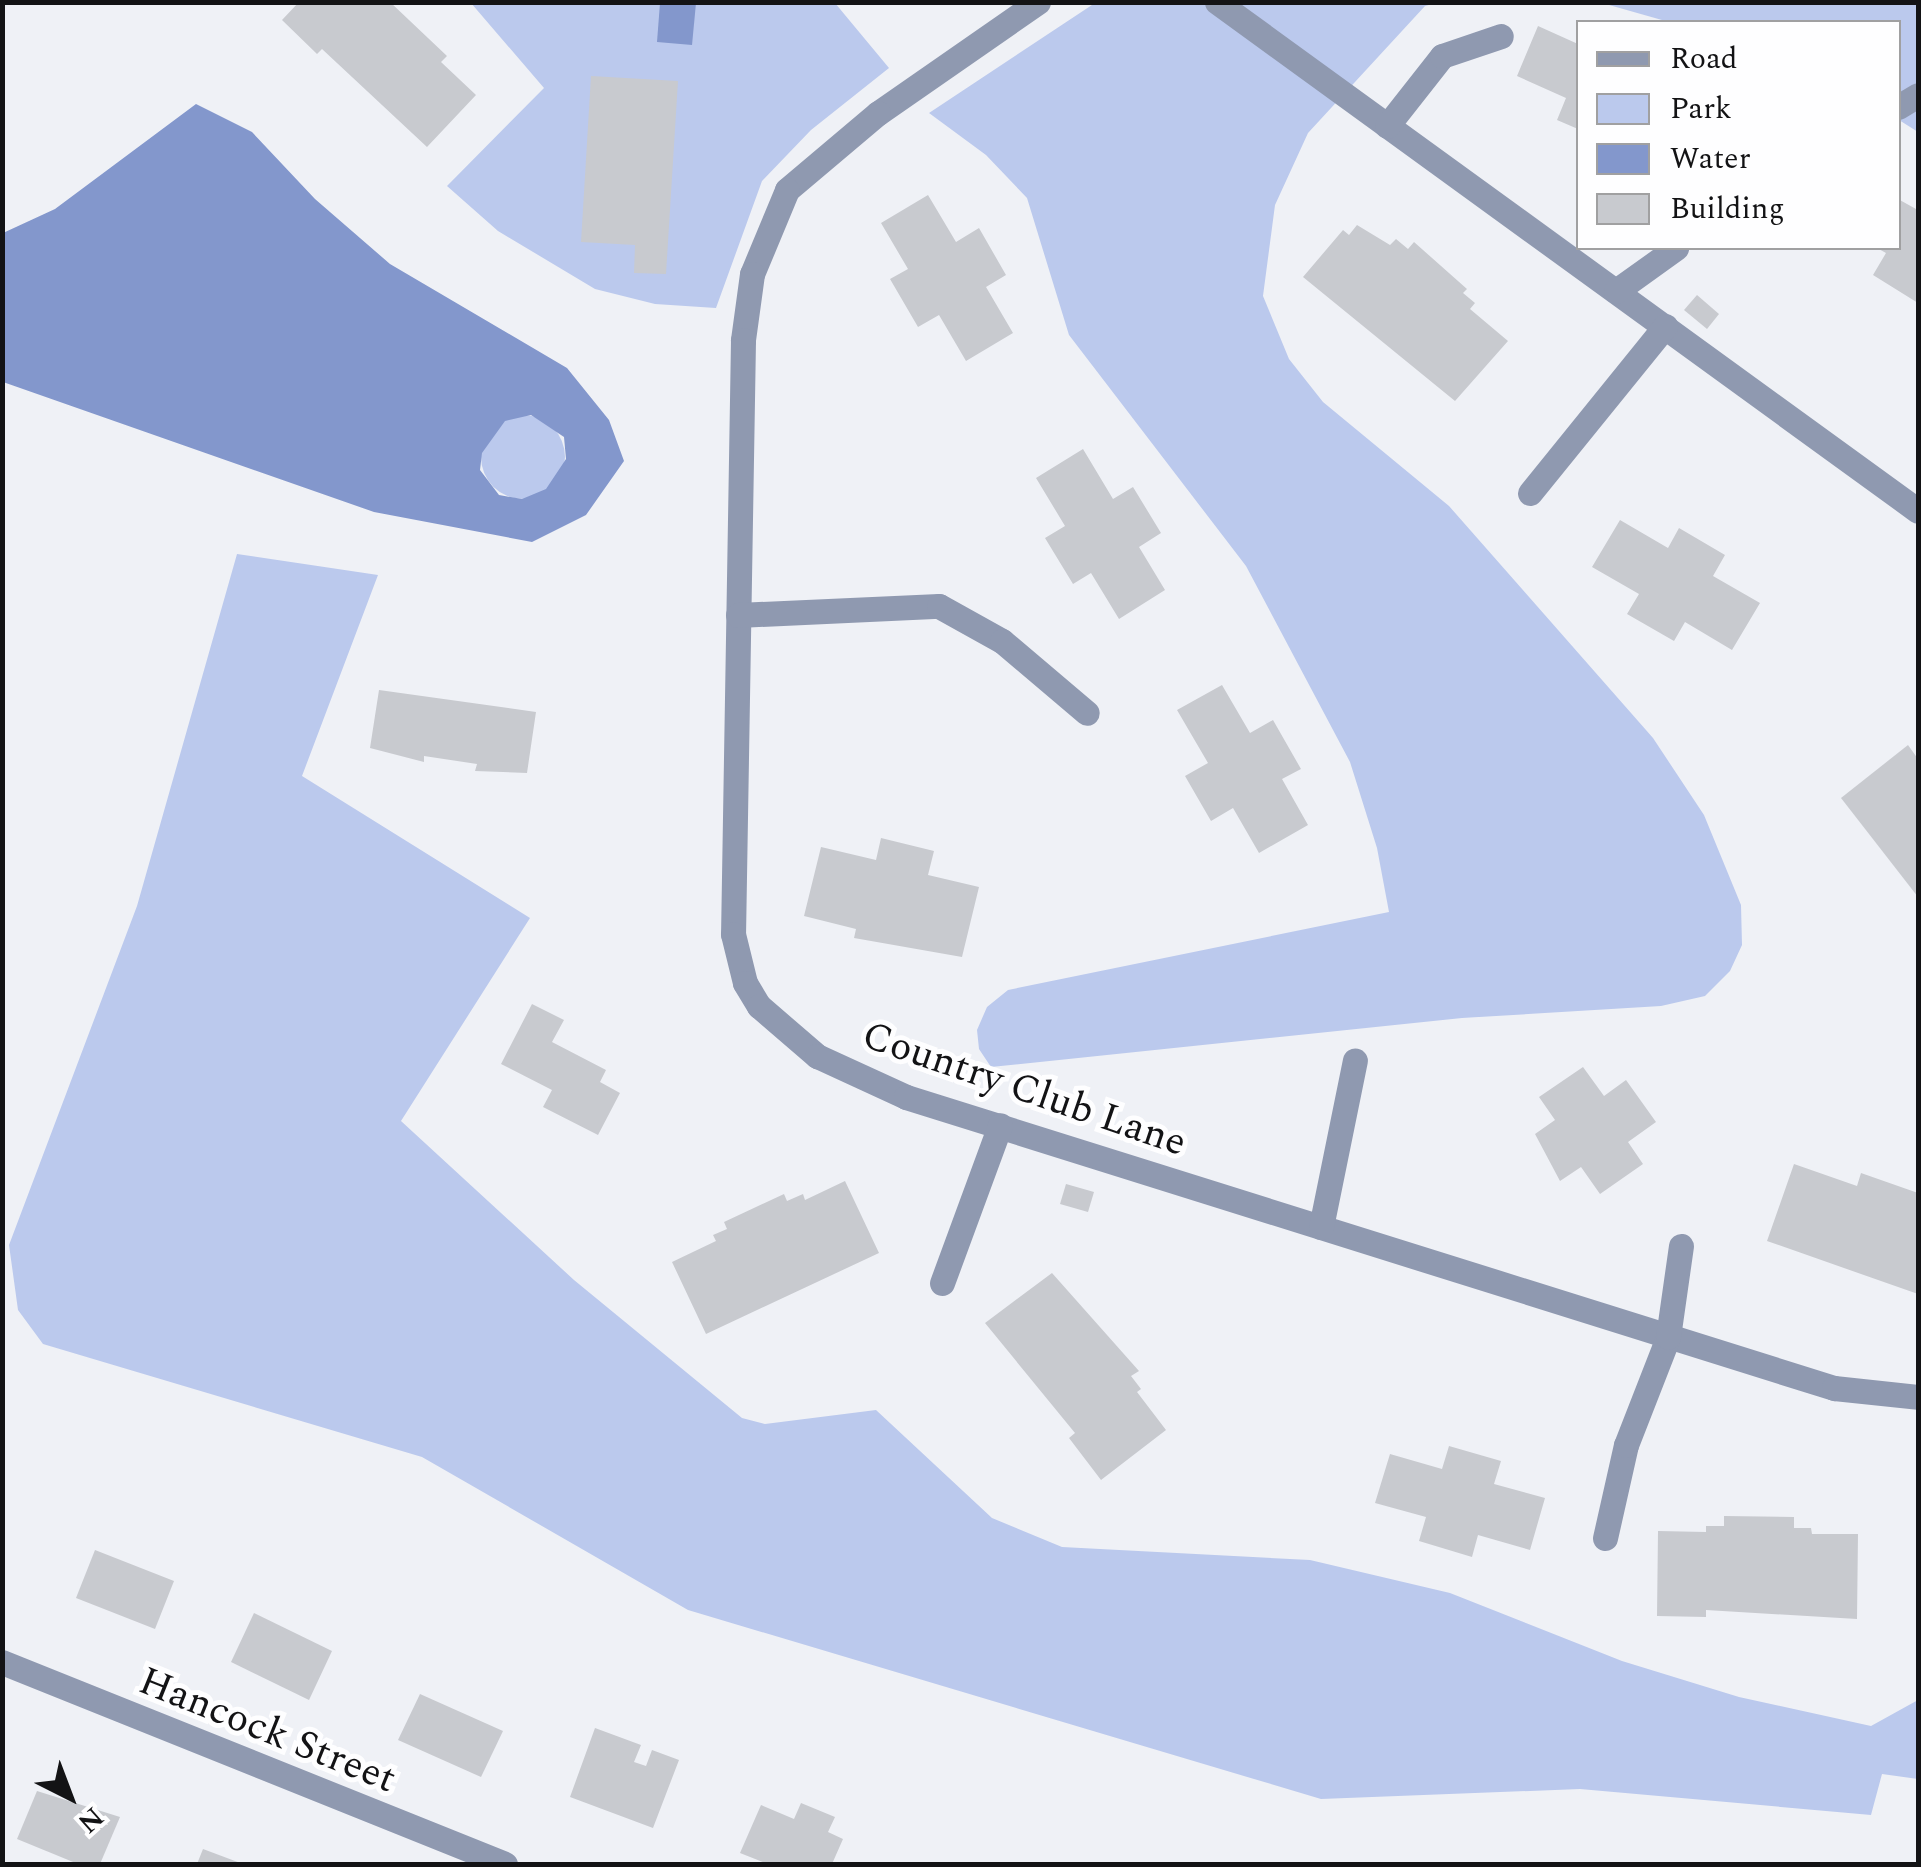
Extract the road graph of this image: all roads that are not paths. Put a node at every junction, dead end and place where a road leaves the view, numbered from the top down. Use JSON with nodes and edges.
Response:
{"nodes":[{"id":1,"x":1038,"y":2,"type":"edge"},
{"id":2,"x":1217,"y":2,"type":"edge"},
{"id":3,"x":1502,"y":36,"type":"dead end"},
{"id":4,"x":1387,"y":126,"type":"junction"},
{"id":5,"x":1673,"y":250,"type":"edge"},
{"id":6,"x":1616,"y":290,"type":"junction"},
{"id":7,"x":1665,"y":326,"type":"junction"},
{"id":8,"x":1530,"y":494,"type":"dead end"},
{"id":9,"x":1918,"y":511,"type":"edge"},
{"id":10,"x":738,"y":615,"type":"junction"},
{"id":11,"x":1087,"y":713,"type":"dead end"},
{"id":12,"x":1355,"y":1060,"type":"dead end"},
{"id":13,"x":1000,"y":1125,"type":"junction"},
{"id":14,"x":1320,"y":1228,"type":"junction"},
{"id":15,"x":1681,"y":1246,"type":"dead end"},
{"id":16,"x":942,"y":1283,"type":"dead end"},
{"id":17,"x":1668,"y":1337,"type":"junction"},
{"id":18,"x":1918,"y":1397,"type":"edge"},
{"id":19,"x":1605,"y":1538,"type":"dead end"},
{"id":20,"x":2,"y":1662,"type":"edge"},
{"id":21,"x":505,"y":1864,"type":"edge"}],
"edges":[{"from":1,"to":10,"type":"street","name":"Country Club Lane"},
{"from":2,"to":4,"type":"street"},
{"from":3,"to":4,"type":"street"},
{"from":4,"to":6,"type":"street"},
{"from":5,"to":6,"type":"street"},
{"from":6,"to":7,"type":"street"},
{"from":7,"to":8,"type":"street"},
{"from":7,"to":9,"type":"street"},
{"from":10,"to":11,"type":"street"},
{"from":10,"to":13,"type":"street","name":"Country Club Lane"},
{"from":12,"to":14,"type":"street"},
{"from":13,"to":14,"type":"street","name":"Country Club Lane"},
{"from":13,"to":16,"type":"street"},
{"from":14,"to":17,"type":"street","name":"Country Club Lane"},
{"from":15,"to":17,"type":"street"},
{"from":17,"to":18,"type":"street","name":"Country Club Lane"},
{"from":17,"to":19,"type":"street"},
{"from":20,"to":21,"type":"street","name":"Hancock Street"}]}
